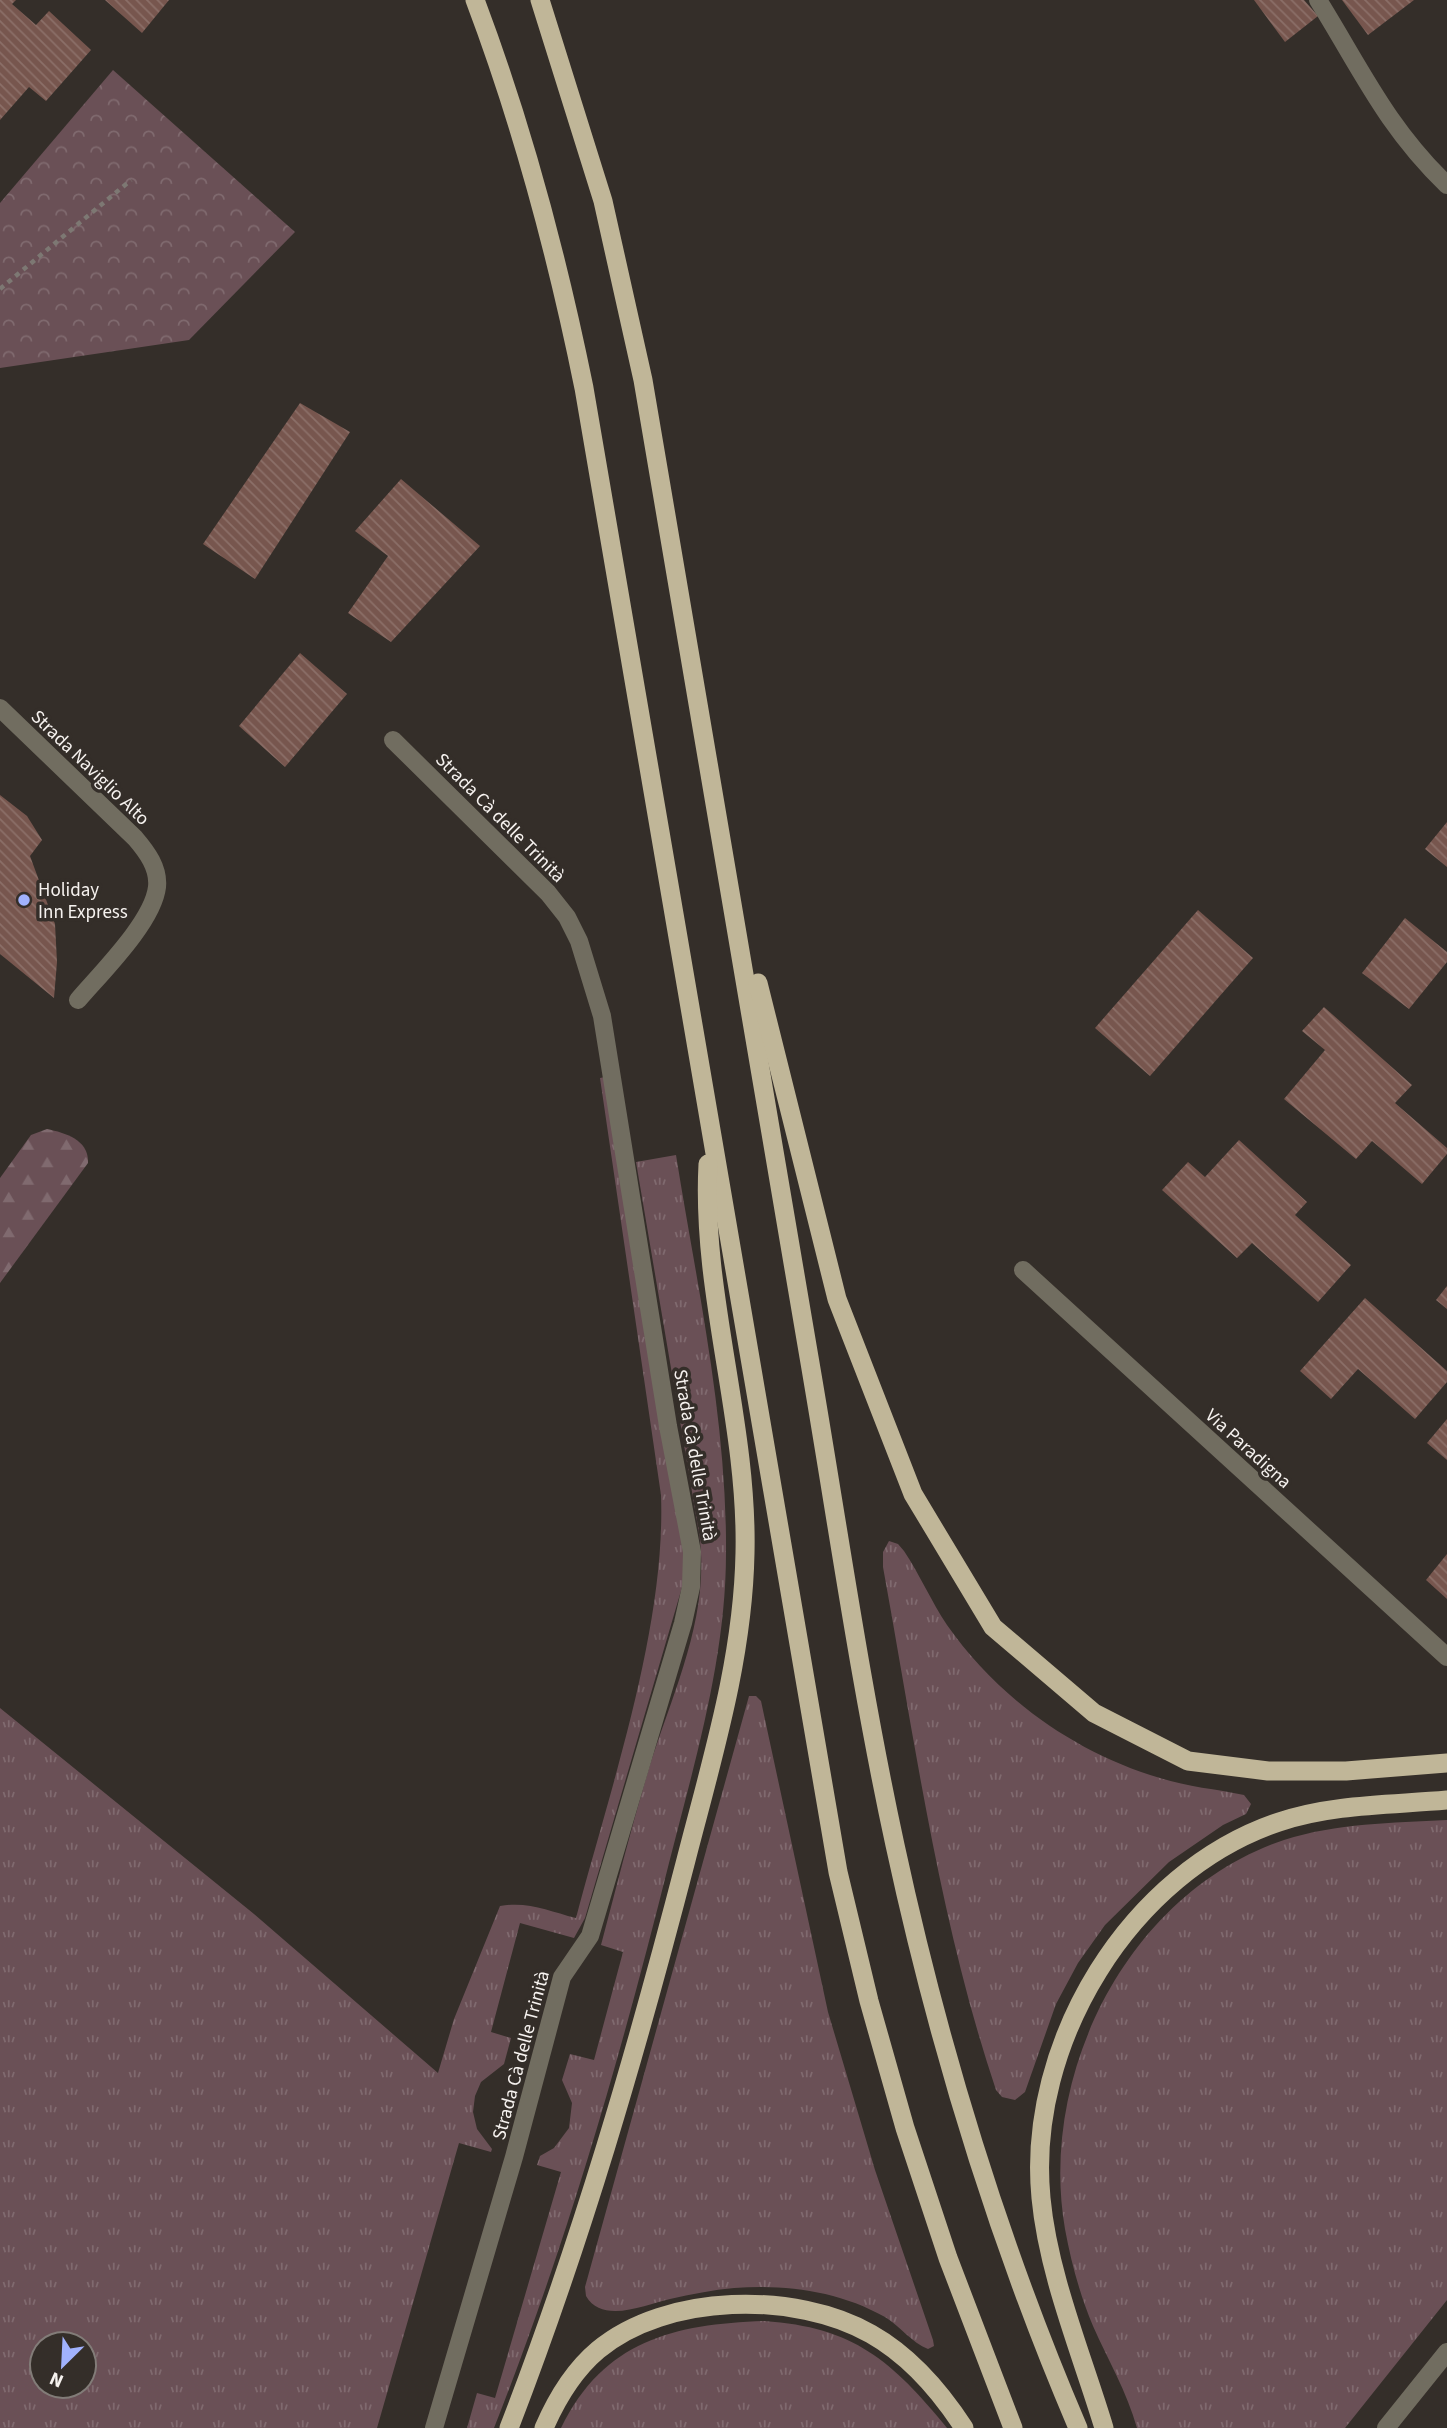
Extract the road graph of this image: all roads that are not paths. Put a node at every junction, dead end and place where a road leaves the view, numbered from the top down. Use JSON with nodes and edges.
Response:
{"nodes":[{"id":1,"x":475,"y":0,"type":"edge"},
{"id":2,"x":540,"y":0,"type":"edge"},
{"id":3,"x":1318,"y":0,"type":"edge"},
{"id":4,"x":1447,"y":184,"type":"edge"},
{"id":5,"x":0,"y":708,"type":"edge"},
{"id":6,"x":393,"y":740,"type":"dead end"},
{"id":7,"x":718,"y":823,"type":"junction"},
{"id":8,"x":78,"y":1000,"type":"dead end"},
{"id":9,"x":705,"y":1103,"type":"junction"},
{"id":10,"x":1023,"y":1270,"type":"dead end"},
{"id":11,"x":1447,"y":1657,"type":"edge"},
{"id":12,"x":1447,"y":1763,"type":"edge"},
{"id":13,"x":1447,"y":1800,"type":"edge"},
{"id":14,"x":1447,"y":2352,"type":"edge"},
{"id":15,"x":434,"y":2428,"type":"edge"},
{"id":16,"x":509,"y":2428,"type":"edge"},
{"id":17,"x":544,"y":2428,"type":"edge"},
{"id":18,"x":964,"y":2428,"type":"edge"},
{"id":19,"x":1013,"y":2428,"type":"edge"},
{"id":20,"x":1078,"y":2428,"type":"edge"},
{"id":21,"x":1104,"y":2428,"type":"edge"},
{"id":22,"x":1386,"y":2428,"type":"edge"}],
"edges":[{"from":1,"to":9,"type":"highway"},
{"from":2,"to":7,"type":"highway"},
{"from":3,"to":4,"type":"street"},
{"from":5,"to":8,"type":"street","name":"Strada Naviglio Alto"},
{"from":6,"to":15,"type":"street","name":"Strada Cà delle Trinità"},
{"from":7,"to":12,"type":"highway"},
{"from":7,"to":20,"type":"highway"},
{"from":9,"to":16,"type":"highway"},
{"from":9,"to":19,"type":"highway"},
{"from":10,"to":11,"type":"street","name":"Via Paradigna"},
{"from":13,"to":21,"type":"highway"},
{"from":14,"to":22,"type":"street"},
{"from":17,"to":18,"type":"highway"}]}
